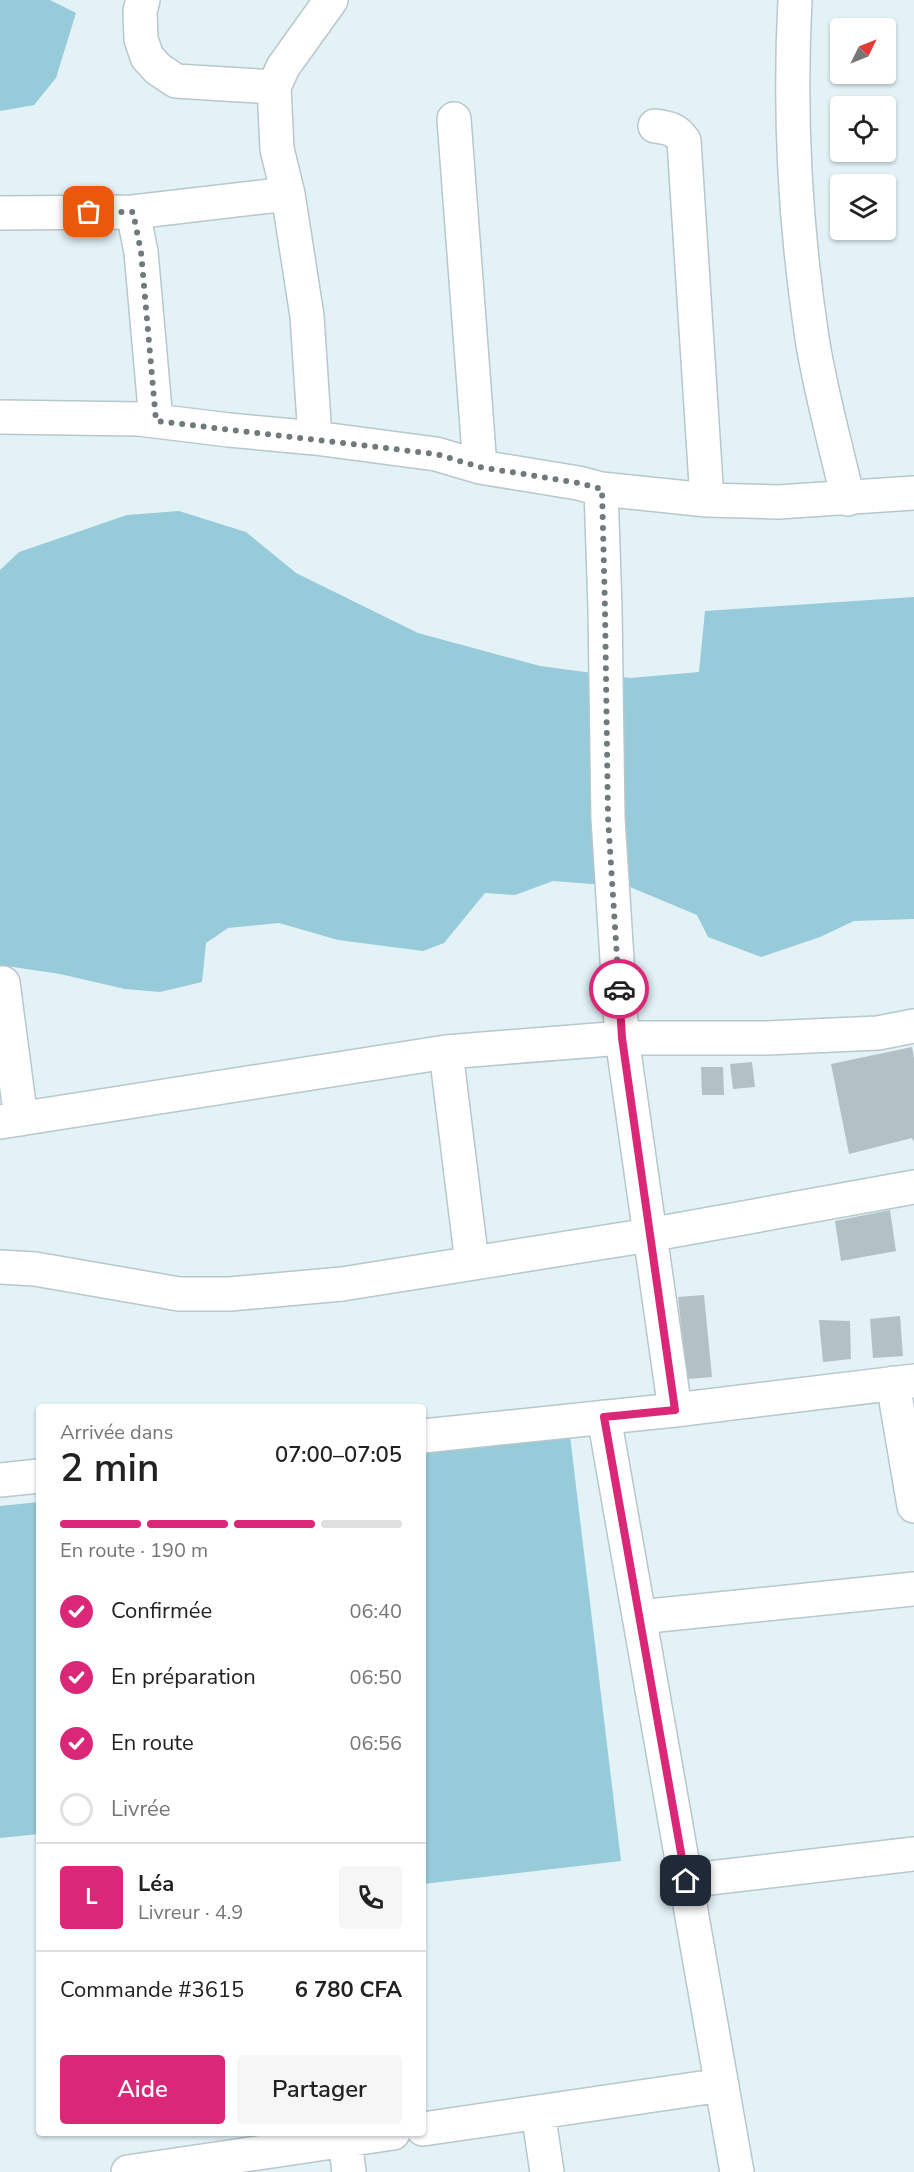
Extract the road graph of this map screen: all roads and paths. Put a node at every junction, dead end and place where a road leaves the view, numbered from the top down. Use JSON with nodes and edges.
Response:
{"nodes":[{"id":1,"x":142,"y":0,"type":"edge"},
{"id":2,"x":331,"y":0,"type":"edge"},
{"id":3,"x":795,"y":0,"type":"edge"},
{"id":4,"x":274,"y":87,"type":"junction"},
{"id":5,"x":454,"y":119,"type":"dead end"},
{"id":6,"x":655,"y":126,"type":"dead end"},
{"id":7,"x":288,"y":194,"type":"junction"},
{"id":8,"x":133,"y":212,"type":"junction"},
{"id":9,"x":0,"y":213,"type":"edge"},
{"id":10,"x":0,"y":417,"type":"edge"},
{"id":11,"x":156,"y":421,"type":"junction"},
{"id":12,"x":315,"y":438,"type":"junction"},
{"id":13,"x":480,"y":467,"type":"junction"},
{"id":14,"x":602,"y":489,"type":"junction"},
{"id":15,"x":914,"y":494,"type":"edge"},
{"id":16,"x":848,"y":499,"type":"junction"},
{"id":17,"x":707,"y":500,"type":"junction"},
{"id":18,"x":3,"y":982,"type":"dead end"},
{"id":19,"x":914,"y":1026,"type":"edge"},
{"id":20,"x":622,"y":1038,"type":"junction"},
{"id":21,"x":446,"y":1052,"type":"junction"},
{"id":22,"x":11,"y":1120,"type":"edge"},
{"id":23,"x":914,"y":1187,"type":"edge"},
{"id":24,"x":649,"y":1235,"type":"junction"},
{"id":25,"x":472,"y":1263,"type":"junction"},
{"id":26,"x":0,"y":1267,"type":"edge"},
{"id":27,"x":904,"y":1382,"type":"edge"},
{"id":28,"x":675,"y":1410,"type":"junction"},
{"id":29,"x":604,"y":1417,"type":"junction"},
{"id":30,"x":426,"y":1436,"type":"edge"},
{"id":31,"x":36,"y":1476,"type":"edge"},
{"id":32,"x":0,"y":1480,"type":"edge"},
{"id":33,"x":914,"y":1506,"type":"edge"},
{"id":34,"x":914,"y":1589,"type":"edge"},
{"id":35,"x":639,"y":1617,"type":"junction"},
{"id":36,"x":914,"y":1854,"type":"edge"},
{"id":37,"x":686,"y":1881,"type":"junction"},
{"id":38,"x":722,"y":2085,"type":"junction"},
{"id":39,"x":538,"y":2112,"type":"junction"},
{"id":40,"x":426,"y":2129,"type":"edge"},
{"id":41,"x":372,"y":2136,"type":"edge"},
{"id":42,"x":345,"y":2140,"type":"junction"},
{"id":43,"x":144,"y":2171,"type":"edge"},
{"id":44,"x":350,"y":2172,"type":"edge"},
{"id":45,"x":547,"y":2172,"type":"edge"},
{"id":46,"x":737,"y":2172,"type":"edge"}],
"edges":[{"from":1,"to":4,"type":"street"},
{"from":2,"to":4,"type":"street"},
{"from":3,"to":16,"type":"street"},
{"from":4,"to":7,"type":"street"},
{"from":5,"to":13,"type":"street"},
{"from":6,"to":17,"type":"street"},
{"from":7,"to":8,"type":"street"},
{"from":7,"to":12,"type":"street"},
{"from":8,"to":9,"type":"street"},
{"from":8,"to":11,"type":"street"},
{"from":10,"to":11,"type":"street"},
{"from":11,"to":12,"type":"street"},
{"from":12,"to":13,"type":"street"},
{"from":13,"to":14,"type":"street"},
{"from":14,"to":17,"type":"street"},
{"from":14,"to":20,"type":"street"},
{"from":15,"to":16,"type":"street"},
{"from":16,"to":17,"type":"street"},
{"from":18,"to":22,"type":"street"},
{"from":19,"to":20,"type":"street"},
{"from":20,"to":21,"type":"street"},
{"from":20,"to":24,"type":"street"},
{"from":21,"to":22,"type":"street"},
{"from":21,"to":25,"type":"street"},
{"from":23,"to":24,"type":"street"},
{"from":24,"to":25,"type":"street"},
{"from":24,"to":28,"type":"street"},
{"from":25,"to":26,"type":"street"},
{"from":27,"to":28,"type":"street"},
{"from":27,"to":33,"type":"street"},
{"from":28,"to":29,"type":"street"},
{"from":29,"to":30,"type":"street"},
{"from":29,"to":35,"type":"street"},
{"from":31,"to":32,"type":"street"},
{"from":34,"to":35,"type":"street"},
{"from":35,"to":37,"type":"street"},
{"from":36,"to":37,"type":"street"},
{"from":37,"to":38,"type":"street"},
{"from":38,"to":39,"type":"street"},
{"from":38,"to":46,"type":"street"},
{"from":39,"to":40,"type":"street"},
{"from":39,"to":45,"type":"street"},
{"from":41,"to":42,"type":"street"},
{"from":42,"to":43,"type":"street"},
{"from":42,"to":44,"type":"street"}]}
